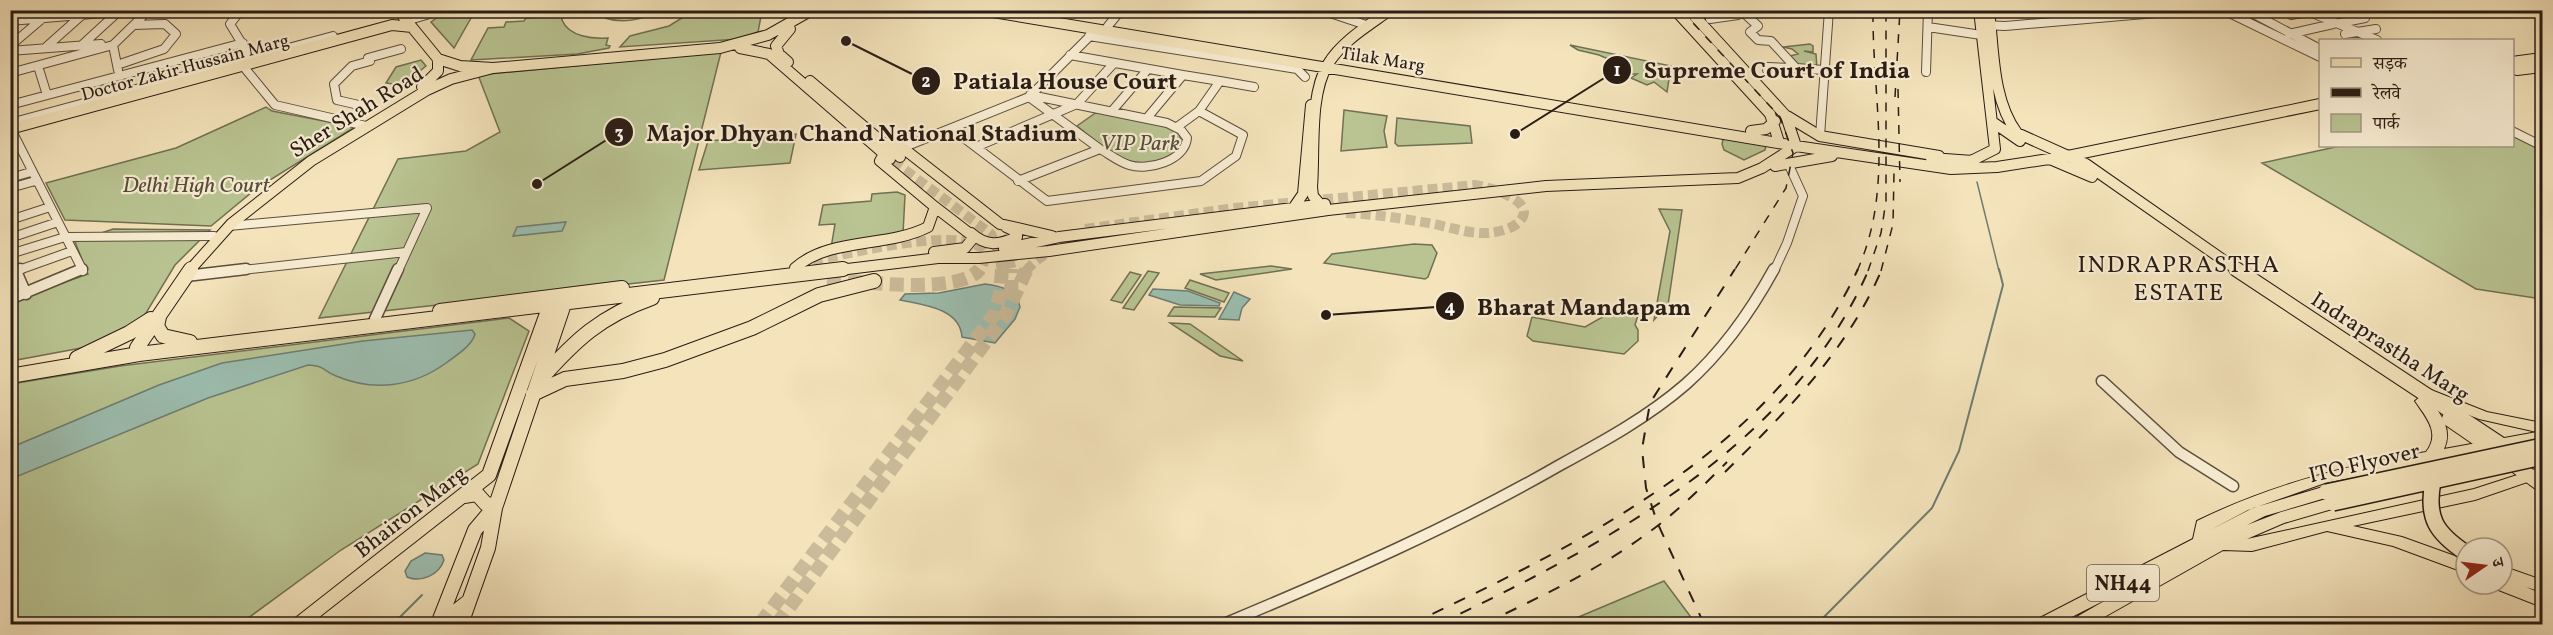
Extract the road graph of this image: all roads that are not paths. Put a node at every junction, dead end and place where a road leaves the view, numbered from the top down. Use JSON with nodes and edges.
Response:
{"nodes":[{"id":1,"x":139,"y":10,"type":"edge"},
{"id":2,"x":149,"y":10,"type":"edge"},
{"id":3,"x":241,"y":10,"type":"edge"},
{"id":4,"x":443,"y":10,"type":"edge"},
{"id":5,"x":812,"y":10,"type":"edge"},
{"id":6,"x":981,"y":10,"type":"edge"},
{"id":7,"x":1011,"y":10,"type":"edge"},
{"id":8,"x":1121,"y":10,"type":"edge"},
{"id":9,"x":1321,"y":10,"type":"edge"},
{"id":10,"x":1390,"y":10,"type":"edge"},
{"id":11,"x":1675,"y":10,"type":"edge"},
{"id":12,"x":1689,"y":10,"type":"edge"},
{"id":13,"x":1829,"y":10,"type":"edge"},
{"id":14,"x":1928,"y":10,"type":"edge"},
{"id":15,"x":1979,"y":10,"type":"edge"},
{"id":16,"x":1989,"y":10,"type":"edge"},
{"id":17,"x":2050,"y":10,"type":"edge"},
{"id":18,"x":2191,"y":10,"type":"edge"},
{"id":19,"x":2223,"y":10,"type":"edge"},
{"id":20,"x":2264,"y":10,"type":"edge"},
{"id":21,"x":2306,"y":11,"type":"edge"},
{"id":22,"x":118,"y":12,"type":"junction"},
{"id":23,"x":2248,"y":12,"type":"edge"},
{"id":24,"x":1739,"y":13,"type":"edge"},
{"id":25,"x":1759,"y":13,"type":"dead end"},
{"id":26,"x":82,"y":15,"type":"junction"},
{"id":27,"x":2291,"y":15,"type":"dead end"},
{"id":28,"x":43,"y":18,"type":"junction"},
{"id":29,"x":2365,"y":18,"type":"dead end"},
{"id":30,"x":402,"y":19,"type":"edge"},
{"id":31,"x":1710,"y":19,"type":"dead end"},
{"id":32,"x":10,"y":21,"type":"edge"},
{"id":33,"x":2071,"y":21,"type":"junction"},
{"id":34,"x":798,"y":22,"type":"junction"},
{"id":35,"x":2336,"y":24,"type":"junction"},
{"id":36,"x":134,"y":25,"type":"junction"},
{"id":37,"x":1108,"y":26,"type":"junction"},
{"id":38,"x":1368,"y":26,"type":"junction"},
{"id":39,"x":1928,"y":27,"type":"junction"},
{"id":40,"x":2376,"y":29,"type":"dead end"},
{"id":41,"x":1986,"y":30,"type":"junction"},
{"id":42,"x":2358,"y":32,"type":"junction"},
{"id":43,"x":1093,"y":33,"type":"junction"},
{"id":44,"x":2291,"y":34,"type":"junction"},
{"id":45,"x":2345,"y":34,"type":"dead end"},
{"id":46,"x":2276,"y":36,"type":"junction"},
{"id":47,"x":2375,"y":39,"type":"edge"},
{"id":48,"x":243,"y":43,"type":"junction"},
{"id":49,"x":114,"y":44,"type":"junction"},
{"id":50,"x":82,"y":45,"type":"junction"},
{"id":51,"x":10,"y":46,"type":"edge"},
{"id":52,"x":776,"y":47,"type":"junction"},
{"id":53,"x":45,"y":48,"type":"junction"},
{"id":54,"x":730,"y":48,"type":"junction"},
{"id":55,"x":2319,"y":48,"type":"edge"},
{"id":56,"x":401,"y":49,"type":"dead end"},
{"id":57,"x":10,"y":51,"type":"edge"},
{"id":58,"x":762,"y":52,"type":"junction"},
{"id":59,"x":1214,"y":52,"type":"junction"},
{"id":60,"x":1070,"y":56,"type":"junction"},
{"id":61,"x":2319,"y":57,"type":"edge"},
{"id":62,"x":2542,"y":58,"type":"edge"},
{"id":63,"x":251,"y":59,"type":"junction"},
{"id":64,"x":438,"y":59,"type":"junction"},
{"id":65,"x":1114,"y":63,"type":"junction"},
{"id":66,"x":1324,"y":63,"type":"junction"},
{"id":67,"x":2514,"y":63,"type":"edge"},
{"id":68,"x":117,"y":65,"type":"junction"},
{"id":69,"x":38,"y":66,"type":"junction"},
{"id":70,"x":244,"y":67,"type":"junction"},
{"id":71,"x":2542,"y":67,"type":"edge"},
{"id":72,"x":493,"y":68,"type":"junction"},
{"id":73,"x":1796,"y":68,"type":"junction"},
{"id":74,"x":1148,"y":69,"type":"junction"},
{"id":75,"x":1767,"y":70,"type":"dead end"},
{"id":76,"x":1824,"y":70,"type":"junction"},
{"id":77,"x":2514,"y":70,"type":"edge"},
{"id":78,"x":1926,"y":72,"type":"dead end"},
{"id":79,"x":10,"y":73,"type":"edge"},
{"id":80,"x":1183,"y":75,"type":"junction"},
{"id":81,"x":120,"y":76,"type":"junction"},
{"id":82,"x":1305,"y":77,"type":"dead end"},
{"id":83,"x":1220,"y":81,"type":"junction"},
{"id":84,"x":1254,"y":87,"type":"dead end"},
{"id":85,"x":47,"y":95,"type":"junction"},
{"id":86,"x":1030,"y":96,"type":"junction"},
{"id":87,"x":2319,"y":96,"type":"edge"},
{"id":88,"x":1546,"y":100,"type":"junction"},
{"id":89,"x":1077,"y":104,"type":"junction"},
{"id":90,"x":2319,"y":104,"type":"edge"},
{"id":91,"x":10,"y":105,"type":"edge"},
{"id":92,"x":363,"y":106,"type":"dead end"},
{"id":93,"x":1766,"y":109,"type":"junction"},
{"id":94,"x":1112,"y":111,"type":"junction"},
{"id":95,"x":1199,"y":111,"type":"junction"},
{"id":96,"x":1782,"y":112,"type":"junction"},
{"id":97,"x":1055,"y":116,"type":"junction"},
{"id":98,"x":1147,"y":118,"type":"junction"},
{"id":99,"x":1775,"y":121,"type":"junction"},
{"id":100,"x":1994,"y":123,"type":"junction"},
{"id":101,"x":364,"y":126,"type":"junction"},
{"id":102,"x":1177,"y":127,"type":"junction"},
{"id":103,"x":11,"y":128,"type":"edge"},
{"id":104,"x":952,"y":129,"type":"junction"},
{"id":105,"x":1751,"y":131,"type":"junction"},
{"id":106,"x":2514,"y":132,"type":"edge"},
{"id":107,"x":1820,"y":136,"type":"junction"},
{"id":108,"x":1778,"y":139,"type":"junction"},
{"id":109,"x":1835,"y":140,"type":"junction"},
{"id":110,"x":1795,"y":144,"type":"junction"},
{"id":111,"x":2542,"y":146,"type":"edge"},
{"id":112,"x":976,"y":147,"type":"junction"},
{"id":113,"x":1100,"y":149,"type":"junction"},
{"id":114,"x":2100,"y":149,"type":"junction"},
{"id":115,"x":893,"y":152,"type":"junction"},
{"id":116,"x":1846,"y":154,"type":"junction"},
{"id":117,"x":2054,"y":155,"type":"junction"},
{"id":118,"x":1971,"y":161,"type":"junction"},
{"id":119,"x":1788,"y":162,"type":"junction"},
{"id":120,"x":1951,"y":164,"type":"junction"},
{"id":121,"x":1762,"y":168,"type":"junction"},
{"id":122,"x":1309,"y":171,"type":"junction"},
{"id":123,"x":1748,"y":171,"type":"junction"},
{"id":124,"x":31,"y":172,"type":"junction"},
{"id":125,"x":2097,"y":177,"type":"junction"},
{"id":126,"x":10,"y":178,"type":"edge"},
{"id":127,"x":35,"y":181,"type":"junction"},
{"id":128,"x":1018,"y":181,"type":"junction"},
{"id":129,"x":10,"y":188,"type":"edge"},
{"id":130,"x":50,"y":207,"type":"junction"},
{"id":131,"x":935,"y":207,"type":"junction"},
{"id":132,"x":1316,"y":209,"type":"junction"},
{"id":133,"x":1294,"y":212,"type":"junction"},
{"id":134,"x":1346,"y":213,"type":"tunnel mouth"},
{"id":135,"x":1239,"y":219,"type":"dead end"},
{"id":136,"x":10,"y":220,"type":"edge"},
{"id":137,"x":58,"y":222,"type":"junction"},
{"id":138,"x":1000,"y":224,"type":"junction"},
{"id":139,"x":229,"y":226,"type":"junction"},
{"id":140,"x":1085,"y":228,"type":"tunnel mouth"},
{"id":141,"x":972,"y":233,"type":"junction"},
{"id":142,"x":214,"y":236,"type":"junction"},
{"id":143,"x":1064,"y":236,"type":"junction"},
{"id":144,"x":10,"y":237,"type":"edge"},
{"id":145,"x":65,"y":237,"type":"junction"},
{"id":146,"x":1071,"y":249,"type":"junction"},
{"id":147,"x":72,"y":251,"type":"junction"},
{"id":148,"x":406,"y":252,"type":"junction"},
{"id":149,"x":930,"y":252,"type":"junction"},
{"id":150,"x":10,"y":254,"type":"edge"},
{"id":151,"x":813,"y":261,"type":"tunnel mouth"},
{"id":152,"x":795,"y":268,"type":"junction"},
{"id":153,"x":13,"y":271,"type":"edge"},
{"id":154,"x":186,"y":276,"type":"junction"},
{"id":155,"x":780,"y":277,"type":"junction"},
{"id":156,"x":827,"y":279,"type":"tunnel mouth"},
{"id":157,"x":874,"y":281,"type":"dead end"},
{"id":158,"x":679,"y":290,"type":"junction"},
{"id":159,"x":26,"y":294,"type":"junction"},
{"id":160,"x":10,"y":300,"type":"edge"},
{"id":161,"x":557,"y":304,"type":"junction"},
{"id":162,"x":512,"y":310,"type":"junction"},
{"id":163,"x":156,"y":316,"type":"junction"},
{"id":164,"x":375,"y":319,"type":"junction"},
{"id":165,"x":541,"y":331,"type":"junction"},
{"id":166,"x":190,"y":342,"type":"junction"},
{"id":167,"x":136,"y":344,"type":"junction"},
{"id":168,"x":77,"y":358,"type":"junction"},
{"id":169,"x":10,"y":368,"type":"edge"},
{"id":170,"x":10,"y":376,"type":"edge"},
{"id":171,"x":2102,"y":381,"type":"dead end"},
{"id":172,"x":534,"y":390,"type":"junction"},
{"id":173,"x":2422,"y":396,"type":"junction"},
{"id":174,"x":2542,"y":428,"type":"edge"},
{"id":175,"x":2542,"y":436,"type":"edge"},
{"id":176,"x":2496,"y":446,"type":"junction"},
{"id":177,"x":2542,"y":446,"type":"edge"},
{"id":178,"x":2542,"y":457,"type":"edge"},
{"id":179,"x":2429,"y":458,"type":"junction"},
{"id":180,"x":506,"y":472,"type":"junction"},
{"id":181,"x":489,"y":476,"type":"junction"},
{"id":182,"x":2539,"y":476,"type":"edge"},
{"id":183,"x":2433,"y":481,"type":"junction"},
{"id":184,"x":2233,"y":486,"type":"dead end"},
{"id":185,"x":2475,"y":494,"type":"junction"},
{"id":186,"x":463,"y":496,"type":"junction"},
{"id":187,"x":2330,"y":497,"type":"junction"},
{"id":188,"x":495,"y":506,"type":"junction"},
{"id":189,"x":2265,"y":517,"type":"junction"},
{"id":190,"x":2324,"y":525,"type":"junction"},
{"id":191,"x":2201,"y":541,"type":"junction"},
{"id":192,"x":2224,"y":544,"type":"junction"},
{"id":193,"x":2454,"y":544,"type":"edge"},
{"id":194,"x":2454,"y":563,"type":"edge"},
{"id":195,"x":2514,"y":576,"type":"edge"},
{"id":196,"x":2542,"y":586,"type":"edge"},
{"id":197,"x":2514,"y":589,"type":"edge"},
{"id":198,"x":469,"y":601,"type":"junction"},
{"id":199,"x":2542,"y":601,"type":"edge"},
{"id":200,"x":300,"y":624,"type":"edge"},
{"id":201,"x":439,"y":624,"type":"edge"},
{"id":202,"x":461,"y":624,"type":"edge"},
{"id":203,"x":1224,"y":624,"type":"edge"},
{"id":204,"x":2044,"y":624,"type":"edge"},
{"id":205,"x":2079,"y":624,"type":"edge"}],
"edges":[{"from":1,"to":22,"type":"street"},
{"from":2,"to":36,"type":"street"},
{"from":3,"to":48,"type":"street"},
{"from":4,"to":30,"type":"street","name":"Doctor Zakir Hussain Marg"},
{"from":5,"to":34,"type":"main road"},
{"from":6,"to":43,"type":"main road","name":"Tilak Marg"},
{"from":7,"to":37,"type":"main road","name":"Tilak Marg"},
{"from":8,"to":37,"type":"street"},
{"from":9,"to":38,"type":"street"},
{"from":10,"to":38,"type":"main road"},
{"from":11,"to":93,"type":"main road"},
{"from":12,"to":96,"type":"main road"},
{"from":13,"to":76,"type":"street"},
{"from":14,"to":39,"type":"street"},
{"from":15,"to":41,"type":"main road"},
{"from":16,"to":41,"type":"main road"},
{"from":17,"to":33,"type":"street"},
{"from":18,"to":33,"type":"street"},
{"from":19,"to":46,"type":"street"},
{"from":20,"to":23,"type":"street"},
{"from":21,"to":27,"type":"street"},
{"from":21,"to":35,"type":"street"},
{"from":22,"to":26,"type":"street"},
{"from":22,"to":50,"type":"street"},
{"from":23,"to":44,"type":"street"},
{"from":24,"to":25,"type":"street"},
{"from":24,"to":31,"type":"street"},
{"from":24,"to":73,"type":"street"},
{"from":26,"to":28,"type":"street"},
{"from":26,"to":53,"type":"street"},
{"from":28,"to":32,"type":"street"},
{"from":28,"to":51,"type":"street"},
{"from":29,"to":35,"type":"street"},
{"from":30,"to":63,"type":"main road","name":"Doctor Zakir Hussain Marg"},
{"from":30,"to":64,"type":"main road"},
{"from":30,"to":70,"type":"main road","name":"Doctor Zakir Hussain Marg"},
{"from":33,"to":41,"type":"street"},
{"from":34,"to":52,"type":"main road"},
{"from":34,"to":54,"type":"main road"},
{"from":35,"to":42,"type":"street"},
{"from":35,"to":44,"type":"street"},
{"from":36,"to":49,"type":"street"},
{"from":36,"to":68,"type":"street"},
{"from":37,"to":66,"type":"main road","name":"Tilak Marg"},
{"from":38,"to":66,"type":"main road"},
{"from":39,"to":41,"type":"street"},
{"from":39,"to":78,"type":"street"},
{"from":40,"to":42,"type":"street"},
{"from":41,"to":100,"type":"main road"},
{"from":41,"to":117,"type":"main road"},
{"from":42,"to":45,"type":"street"},
{"from":42,"to":47,"type":"street"},
{"from":43,"to":59,"type":"main road","name":"Tilak Marg"},
{"from":43,"to":60,"type":"street"},
{"from":44,"to":46,"type":"street"},
{"from":44,"to":55,"type":"street"},
{"from":46,"to":61,"type":"street"},
{"from":48,"to":63,"type":"street"},
{"from":48,"to":81,"type":"street"},
{"from":49,"to":50,"type":"street"},
{"from":49,"to":68,"type":"street"},
{"from":49,"to":69,"type":"street"},
{"from":50,"to":53,"type":"street"},
{"from":52,"to":58,"type":"main road"},
{"from":52,"to":115,"type":"main road"},
{"from":53,"to":57,"type":"street"},
{"from":54,"to":58,"type":"main road"},
{"from":54,"to":72,"type":"main road"},
{"from":56,"to":92,"type":"street"},
{"from":58,"to":115,"type":"main road"},
{"from":59,"to":66,"type":"main road","name":"Tilak Marg"},
{"from":59,"to":82,"type":"street"},
{"from":60,"to":65,"type":"street"},
{"from":60,"to":86,"type":"street"},
{"from":62,"to":67,"type":"main road"},
{"from":63,"to":103,"type":"main road","name":"Doctor Zakir Hussain Marg"},
{"from":64,"to":72,"type":"main road"},
{"from":64,"to":101,"type":"main road","name":"Sher Shah Road"},
{"from":65,"to":74,"type":"street"},
{"from":65,"to":89,"type":"street"},
{"from":66,"to":88,"type":"main road","name":"Tilak Marg"},
{"from":66,"to":122,"type":"main road"},
{"from":68,"to":81,"type":"street"},
{"from":69,"to":79,"type":"street"},
{"from":69,"to":85,"type":"street"},
{"from":70,"to":101,"type":"street"},
{"from":70,"to":103,"type":"main road","name":"Doctor Zakir Hussain Marg"},
{"from":71,"to":77,"type":"main road"},
{"from":72,"to":101,"type":"main road","name":"Sher Shah Road"},
{"from":73,"to":75,"type":"street"},
{"from":73,"to":76,"type":"street"},
{"from":74,"to":80,"type":"street"},
{"from":74,"to":94,"type":"street"},
{"from":76,"to":107,"type":"street"},
{"from":80,"to":83,"type":"street"},
{"from":80,"to":98,"type":"street"},
{"from":81,"to":85,"type":"street"},
{"from":83,"to":84,"type":"street"},
{"from":83,"to":95,"type":"street"},
{"from":85,"to":91,"type":"street"},
{"from":86,"to":89,"type":"street"},
{"from":86,"to":97,"type":"street"},
{"from":86,"to":104,"type":"street"},
{"from":87,"to":117,"type":"main road"},
{"from":88,"to":105,"type":"main road","name":"Tilak Marg"},
{"from":88,"to":108,"type":"main road","name":"Tilak Marg"},
{"from":89,"to":94,"type":"street"},
{"from":89,"to":97,"type":"street"},
{"from":90,"to":114,"type":"main road"},
{"from":93,"to":96,"type":"main road"},
{"from":93,"to":99,"type":"main road"},
{"from":94,"to":98,"type":"street"},
{"from":95,"to":102,"type":"street"},
{"from":95,"to":128,"type":"street"},
{"from":96,"to":107,"type":"main road"},
{"from":96,"to":110,"type":"main road"},
{"from":97,"to":112,"type":"street"},
{"from":97,"to":113,"type":"street"},
{"from":98,"to":102,"type":"street"},
{"from":99,"to":105,"type":"main road"},
{"from":99,"to":108,"type":"main road"},
{"from":100,"to":117,"type":"main road"},
{"from":100,"to":118,"type":"main road"},
{"from":101,"to":139,"type":"main road","name":"Sher Shah Road"},
{"from":101,"to":142,"type":"main road","name":"Sher Shah Road"},
{"from":102,"to":113,"type":"street"},
{"from":103,"to":124,"type":"street"},
{"from":104,"to":112,"type":"street"},
{"from":104,"to":115,"type":"street"},
{"from":105,"to":108,"type":"main road","name":"Tilak Marg"},
{"from":106,"to":111,"type":"street"},
{"from":107,"to":109,"type":"main road"},
{"from":108,"to":110,"type":"main road"},
{"from":108,"to":123,"type":"main road"},
{"from":109,"to":110,"type":"main road"},
{"from":109,"to":120,"type":"main road"},
{"from":110,"to":116,"type":"main road"},
{"from":110,"to":121,"type":"main road"},
{"from":112,"to":128,"type":"street"},
{"from":113,"to":128,"type":"street"},
{"from":114,"to":117,"type":"main road"},
{"from":114,"to":125,"type":"main road"},
{"from":115,"to":131,"type":"main road"},
{"from":115,"to":138,"type":"main road"},
{"from":116,"to":119,"type":"main road"},
{"from":116,"to":120,"type":"main road"},
{"from":117,"to":118,"type":"main road"},
{"from":117,"to":120,"type":"main road"},
{"from":117,"to":125,"type":"main road"},
{"from":117,"to":125,"type":"main road","name":"Indraprastha Marg"},
{"from":118,"to":120,"type":"main road"},
{"from":119,"to":121,"type":"main road"},
{"from":119,"to":203,"type":"street"},
{"from":121,"to":123,"type":"main road"},
{"from":122,"to":132,"type":"main road"},
{"from":122,"to":133,"type":"main road"},
{"from":123,"to":132,"type":"main road"},
{"from":124,"to":126,"type":"street"},
{"from":124,"to":127,"type":"street"},
{"from":125,"to":173,"type":"main road","name":"Indraprastha Marg"},
{"from":127,"to":129,"type":"street"},
{"from":127,"to":130,"type":"street"},
{"from":130,"to":136,"type":"street"},
{"from":130,"to":137,"type":"street"},
{"from":131,"to":141,"type":"main road"},
{"from":131,"to":152,"type":"main road"},
{"from":132,"to":133,"type":"main road"},
{"from":132,"to":134,"type":"main road"},
{"from":133,"to":135,"type":"main road"},
{"from":133,"to":143,"type":"main road"},
{"from":133,"to":146,"type":"main road"},
{"from":137,"to":144,"type":"street"},
{"from":137,"to":145,"type":"street"},
{"from":138,"to":141,"type":"main road"},
{"from":138,"to":143,"type":"main road"},
{"from":139,"to":148,"type":"street"},
{"from":139,"to":154,"type":"main road","name":"Sher Shah Road"},
{"from":140,"to":143,"type":"main road"},
{"from":141,"to":149,"type":"main road"},
{"from":142,"to":145,"type":"street"},
{"from":142,"to":163,"type":"main road","name":"Sher Shah Road"},
{"from":143,"to":146,"type":"main road"},
{"from":143,"to":149,"type":"main road"},
{"from":145,"to":147,"type":"street"},
{"from":145,"to":150,"type":"street"},
{"from":146,"to":155,"type":"main road"},
{"from":147,"to":153,"type":"street"},
{"from":147,"to":159,"type":"street"},
{"from":148,"to":154,"type":"street"},
{"from":148,"to":164,"type":"street"},
{"from":149,"to":152,"type":"main road"},
{"from":151,"to":152,"type":"main road"},
{"from":152,"to":164,"type":"main road"},
{"from":153,"to":159,"type":"street"},
{"from":154,"to":163,"type":"main road","name":"Sher Shah Road"},
{"from":155,"to":156,"type":"main road"},
{"from":155,"to":158,"type":"main road"},
{"from":157,"to":172,"type":"main road"},
{"from":158,"to":161,"type":"main road"},
{"from":158,"to":172,"type":"main road"},
{"from":159,"to":160,"type":"street"},
{"from":161,"to":162,"type":"main road"},
{"from":161,"to":165,"type":"main road","name":"Bhairon Marg"},
{"from":161,"to":172,"type":"main road","name":"Bhairon Marg"},
{"from":162,"to":165,"type":"main road"},
{"from":162,"to":170,"type":"main road"},
{"from":163,"to":166,"type":"main road"},
{"from":163,"to":167,"type":"main road","name":"Sher Shah Road"},
{"from":163,"to":168,"type":"main road"},
{"from":164,"to":166,"type":"main road"},
{"from":165,"to":181,"type":"main road","name":"Bhairon Marg"},
{"from":166,"to":167,"type":"main road"},
{"from":167,"to":168,"type":"main road"},
{"from":168,"to":169,"type":"main road"},
{"from":171,"to":184,"type":"street"},
{"from":172,"to":180,"type":"main road","name":"Bhairon Marg"},
{"from":173,"to":174,"type":"highway"},
{"from":173,"to":176,"type":"main road","name":"Indraprastha Marg"},
{"from":173,"to":179,"type":"highway"},
{"from":175,"to":176,"type":"highway"},
{"from":176,"to":179,"type":"highway"},
{"from":176,"to":182,"type":"main road","name":"Indraprastha Marg"},
{"from":177,"to":187,"type":"highway","name":"ITO Flyover","bridge":true},
{"from":178,"to":183,"type":"highway","name":"ITO Flyover","bridge":true},
{"from":179,"to":185,"type":"highway"},
{"from":179,"to":191,"type":"highway"},
{"from":180,"to":181,"type":"main road"},
{"from":180,"to":188,"type":"main road","name":"Bhairon Marg"},
{"from":181,"to":186,"type":"main road","name":"Bhairon Marg"},
{"from":182,"to":185,"type":"highway"},
{"from":183,"to":187,"type":"highway","name":"ITO Flyover","bridge":true},
{"from":183,"to":193,"type":"highway","bridge":true},
{"from":185,"to":190,"type":"highway"},
{"from":186,"to":188,"type":"main road"},
{"from":186,"to":200,"type":"main road","name":"Bhairon Marg"},
{"from":187,"to":189,"type":"highway","name":"ITO Flyover","number":"NH44"},
{"from":188,"to":198,"type":"main road"},
{"from":188,"to":201,"type":"main road","name":"Bhairon Marg"},
{"from":189,"to":191,"type":"highway","name":"ITO Flyover","number":"NH44"},
{"from":189,"to":192,"type":"highway","name":"ITO Flyover","number":"NH44"},
{"from":190,"to":192,"type":"highway"},
{"from":190,"to":194,"type":"highway"},
{"from":191,"to":204,"type":"highway","number":"NH44"},
{"from":192,"to":205,"type":"highway","number":"NH44"},
{"from":195,"to":196,"type":"highway"},
{"from":197,"to":199,"type":"highway"},
{"from":198,"to":201,"type":"main road"},
{"from":198,"to":202,"type":"main road"}]}
